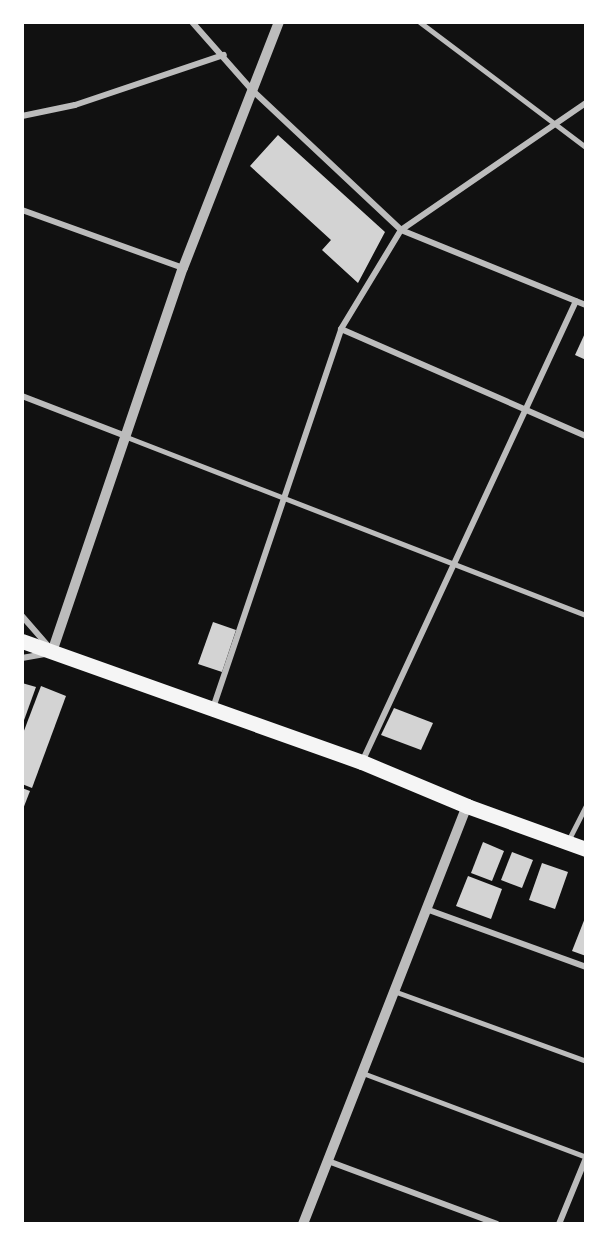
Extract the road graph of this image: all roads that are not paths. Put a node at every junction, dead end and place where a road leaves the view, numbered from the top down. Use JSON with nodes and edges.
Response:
{"nodes":[{"id":1,"x":192,"y":22,"type":"edge"},
{"id":2,"x":279,"y":22,"type":"edge"},
{"id":3,"x":420,"y":22,"type":"edge"},
{"id":4,"x":224,"y":55,"type":"junction"},
{"id":5,"x":251,"y":89,"type":"junction"},
{"id":6,"x":585,"y":103,"type":"edge"},
{"id":7,"x":22,"y":116,"type":"edge"},
{"id":8,"x":554,"y":125,"type":"junction"},
{"id":9,"x":585,"y":147,"type":"edge"},
{"id":10,"x":22,"y":210,"type":"edge"},
{"id":11,"x":401,"y":230,"type":"junction"},
{"id":12,"x":183,"y":268,"type":"junction"},
{"id":13,"x":576,"y":301,"type":"junction"},
{"id":14,"x":585,"y":304,"type":"edge"},
{"id":15,"x":341,"y":329,"type":"junction"},
{"id":16,"x":22,"y":396,"type":"edge"},
{"id":17,"x":525,"y":410,"type":"junction"},
{"id":18,"x":123,"y":435,"type":"junction"},
{"id":19,"x":585,"y":436,"type":"edge"},
{"id":20,"x":284,"y":498,"type":"junction"},
{"id":21,"x":453,"y":565,"type":"junction"},
{"id":22,"x":585,"y":615,"type":"edge"},
{"id":23,"x":22,"y":616,"type":"edge"},
{"id":24,"x":22,"y":641,"type":"edge"},
{"id":25,"x":52,"y":652,"type":"junction"},
{"id":26,"x":22,"y":658,"type":"edge"},
{"id":27,"x":213,"y":708,"type":"junction"},
{"id":28,"x":362,"y":762,"type":"junction"},
{"id":29,"x":467,"y":806,"type":"junction"},
{"id":30,"x":585,"y":806,"type":"edge"},
{"id":31,"x":567,"y":842,"type":"junction"},
{"id":32,"x":585,"y":849,"type":"edge"},
{"id":33,"x":425,"y":909,"type":"junction"},
{"id":34,"x":585,"y":967,"type":"edge"},
{"id":35,"x":393,"y":991,"type":"junction"},
{"id":36,"x":585,"y":1062,"type":"edge"},
{"id":37,"x":360,"y":1072,"type":"junction"},
{"id":38,"x":585,"y":1158,"type":"edge"},
{"id":39,"x":328,"y":1161,"type":"junction"},
{"id":40,"x":303,"y":1224,"type":"edge"},
{"id":41,"x":497,"y":1224,"type":"edge"},
{"id":42,"x":560,"y":1224,"type":"edge"}],
"edges":[{"from":1,"to":4,"type":"street"},
{"from":2,"to":5,"type":"street"},
{"from":3,"to":8,"type":"lane"},
{"from":4,"to":5,"type":"street"},
{"from":4,"to":7,"type":"street"},
{"from":5,"to":11,"type":"street"},
{"from":5,"to":12,"type":"street"},
{"from":6,"to":8,"type":"street"},
{"from":8,"to":9,"type":"lane"},
{"from":8,"to":11,"type":"street"},
{"from":10,"to":12,"type":"street"},
{"from":11,"to":13,"type":"street"},
{"from":11,"to":15,"type":"street"},
{"from":12,"to":18,"type":"street"},
{"from":13,"to":14,"type":"street"},
{"from":13,"to":17,"type":"street"},
{"from":15,"to":17,"type":"street"},
{"from":15,"to":20,"type":"street"},
{"from":16,"to":18,"type":"street"},
{"from":17,"to":19,"type":"street"},
{"from":17,"to":21,"type":"street"},
{"from":18,"to":20,"type":"lane"},
{"from":18,"to":25,"type":"street"},
{"from":20,"to":21,"type":"lane"},
{"from":20,"to":27,"type":"street"},
{"from":21,"to":22,"type":"lane"},
{"from":21,"to":28,"type":"street"},
{"from":23,"to":25,"type":"street"},
{"from":24,"to":25,"type":"main road"},
{"from":25,"to":26,"type":"street"},
{"from":25,"to":27,"type":"main road"},
{"from":27,"to":28,"type":"main road"},
{"from":28,"to":29,"type":"main road"},
{"from":29,"to":31,"type":"main road"},
{"from":29,"to":33,"type":"street"},
{"from":30,"to":31,"type":"lane"},
{"from":31,"to":32,"type":"main road"},
{"from":33,"to":34,"type":"street"},
{"from":33,"to":35,"type":"street"},
{"from":35,"to":36,"type":"lane"},
{"from":35,"to":37,"type":"street"},
{"from":37,"to":38,"type":"lane"},
{"from":37,"to":39,"type":"street"},
{"from":38,"to":42,"type":"street"},
{"from":39,"to":40,"type":"street"},
{"from":39,"to":41,"type":"street"}]}
